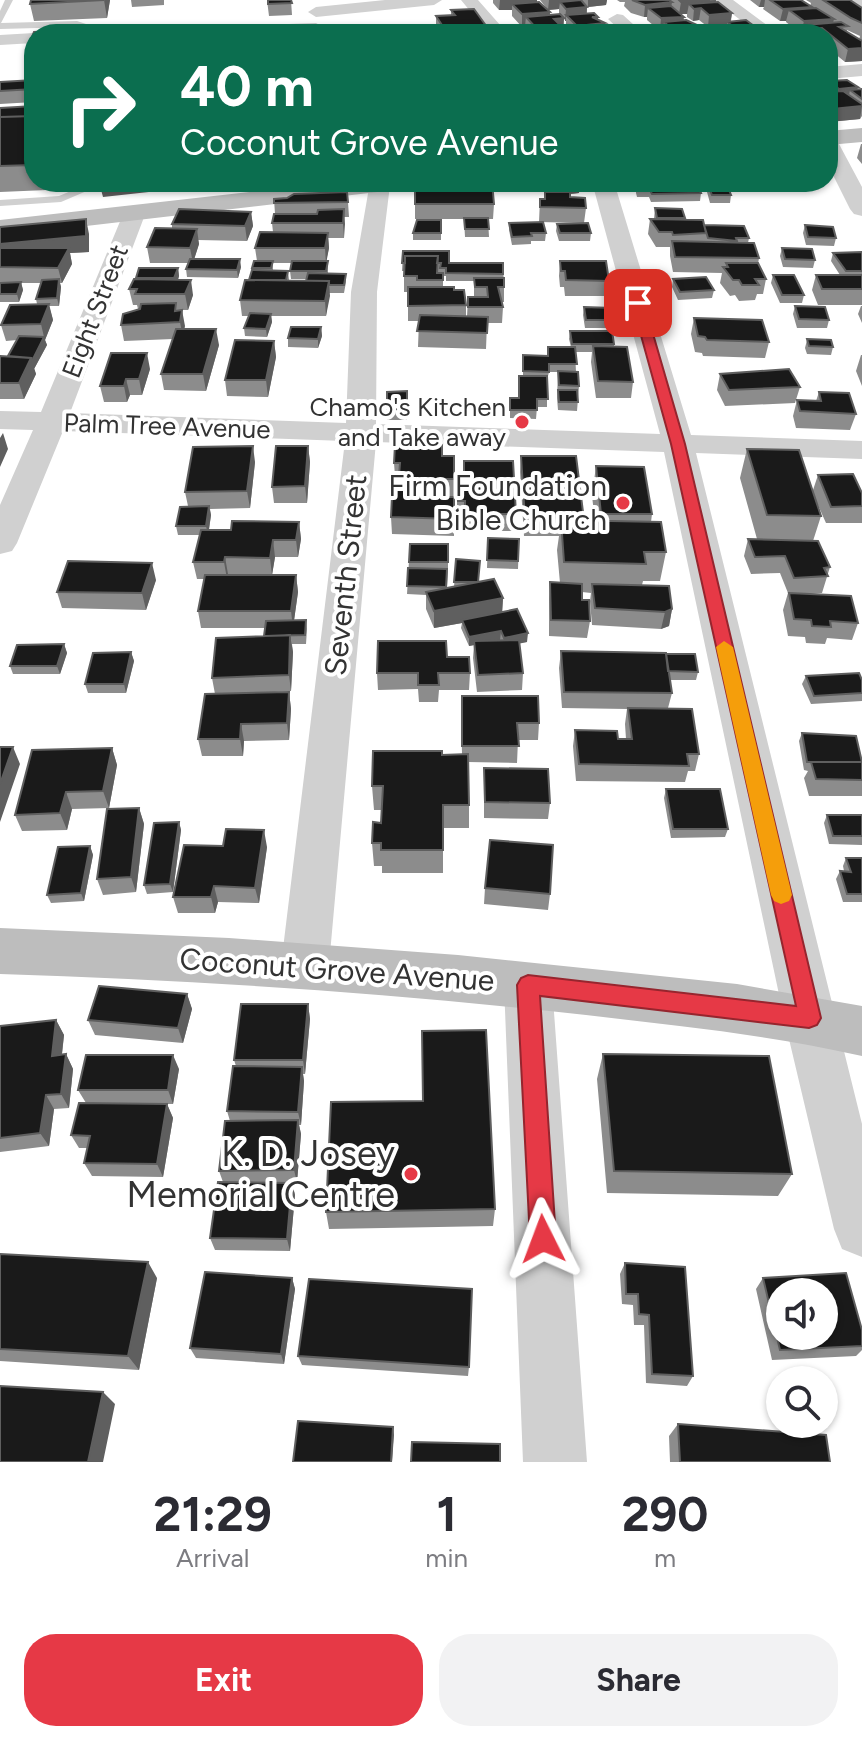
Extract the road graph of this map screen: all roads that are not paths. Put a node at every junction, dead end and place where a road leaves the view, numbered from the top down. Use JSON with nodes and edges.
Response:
{"nodes":[{"id":1,"x":9,"y":0,"type":"edge"},
{"id":2,"x":434,"y":0,"type":"edge"},
{"id":3,"x":469,"y":0,"type":"edge"},
{"id":4,"x":722,"y":0,"type":"edge"},
{"id":5,"x":851,"y":0,"type":"edge"},
{"id":6,"x":862,"y":6,"type":"edge"},
{"id":7,"x":316,"y":18,"type":"edge"},
{"id":8,"x":617,"y":19,"type":"dead end"},
{"id":9,"x":0,"y":23,"type":"edge"},
{"id":10,"x":77,"y":24,"type":"edge"},
{"id":11,"x":251,"y":24,"type":"edge"},
{"id":12,"x":490,"y":24,"type":"edge"},
{"id":13,"x":623,"y":24,"type":"edge"},
{"id":14,"x":756,"y":24,"type":"edge"},
{"id":15,"x":24,"y":39,"type":"edge"},
{"id":16,"x":0,"y":40,"type":"edge"},
{"id":17,"x":862,"y":70,"type":"edge"},
{"id":18,"x":838,"y":72,"type":"edge"},
{"id":19,"x":862,"y":135,"type":"edge"},
{"id":20,"x":838,"y":139,"type":"edge"},
{"id":21,"x":838,"y":161,"type":"edge"},
{"id":22,"x":78,"y":192,"type":"edge"},
{"id":23,"x":311,"y":192,"type":"edge"},
{"id":24,"x":389,"y":192,"type":"edge"},
{"id":25,"x":606,"y":192,"type":"edge"},
{"id":26,"x":0,"y":203,"type":"edge"},
{"id":27,"x":862,"y":209,"type":"edge"},
{"id":28,"x":134,"y":212,"type":"junction"},
{"id":29,"x":0,"y":228,"type":"edge"},
{"id":30,"x":0,"y":420,"type":"edge"},
{"id":31,"x":52,"y":422,"type":"junction"},
{"id":32,"x":361,"y":434,"type":"junction"},
{"id":33,"x":678,"y":444,"type":"junction"},
{"id":34,"x":862,"y":450,"type":"edge"},
{"id":35,"x":0,"y":543,"type":"edge"},
{"id":36,"x":0,"y":951,"type":"edge"},
{"id":37,"x":305,"y":965,"type":"junction"},
{"id":38,"x":528,"y":985,"type":"junction"},
{"id":39,"x":809,"y":1018,"type":"junction"},
{"id":40,"x":862,"y":1031,"type":"edge"},
{"id":41,"x":862,"y":1229,"type":"edge"},
{"id":42,"x":555,"y":1462,"type":"edge"}],
"edges":[{"from":1,"to":9,"type":"lane"},
{"from":2,"to":7,"type":"street"},
{"from":3,"to":12,"type":"street"},
{"from":4,"to":14,"type":"street"},
{"from":5,"to":6,"type":"street"},
{"from":7,"to":11,"type":"street"},
{"from":8,"to":13,"type":"street"},
{"from":9,"to":10,"type":"lane"},
{"from":15,"to":16,"type":"street"},
{"from":17,"to":18,"type":"street"},
{"from":19,"to":20,"type":"main road"},
{"from":21,"to":27,"type":"street"},
{"from":22,"to":26,"type":"lane"},
{"from":23,"to":28,"type":"main road"},
{"from":24,"to":32,"type":"street","name":"Seventh Street"},
{"from":25,"to":33,"type":"street"},
{"from":28,"to":29,"type":"main road"},
{"from":28,"to":31,"type":"street","name":"Eight Street"},
{"from":30,"to":31,"type":"street","name":"Palm Tree Avenue"},
{"from":31,"to":32,"type":"street","name":"Palm Tree Avenue"},
{"from":31,"to":35,"type":"street","name":"Eight Street"},
{"from":32,"to":33,"type":"street","name":"Palm Tree Avenue"},
{"from":32,"to":37,"type":"street","name":"Seventh Street"},
{"from":33,"to":34,"type":"street","name":"Palm Tree Avenue"},
{"from":33,"to":39,"type":"street"},
{"from":36,"to":37,"type":"main road","name":"Coconut Grove Avenue"},
{"from":37,"to":38,"type":"main road","name":"Coconut Grove Avenue"},
{"from":38,"to":39,"type":"main road","name":"Coconut Grove Avenue"},
{"from":38,"to":42,"type":"street"},
{"from":39,"to":40,"type":"main road","name":"Coconut Grove Avenue"},
{"from":39,"to":41,"type":"street"}]}
